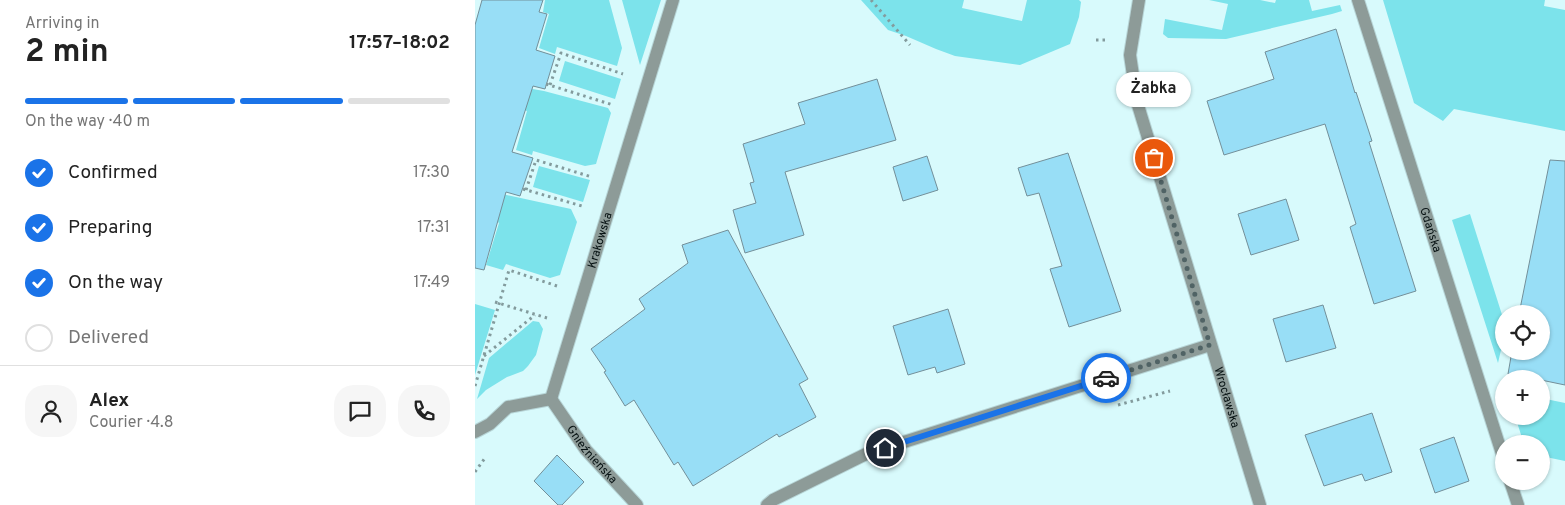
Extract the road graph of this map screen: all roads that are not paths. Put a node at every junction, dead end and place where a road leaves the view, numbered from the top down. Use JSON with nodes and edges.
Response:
{"nodes":[{"id":1,"x":673,"y":0,"type":"edge"},
{"id":2,"x":1139,"y":0,"type":"edge"},
{"id":3,"x":1358,"y":0,"type":"edge"},
{"id":4,"x":1210,"y":345,"type":"junction"},
{"id":5,"x":551,"y":399,"type":"junction"},
{"id":6,"x":475,"y":432,"type":"edge"},
{"id":7,"x":1496,"y":435,"type":"edge"},
{"id":8,"x":1513,"y":490,"type":"edge"},
{"id":9,"x":637,"y":505,"type":"edge"},
{"id":10,"x":767,"y":505,"type":"edge"},
{"id":11,"x":1260,"y":505,"type":"edge"},
{"id":12,"x":1518,"y":505,"type":"edge"}],
"edges":[{"from":1,"to":5,"type":"street","name":"Krakowska"},
{"from":2,"to":4,"type":"street","name":"Wrocławska"},
{"from":3,"to":7,"type":"street","name":"Gdańska"},
{"from":4,"to":10,"type":"street"},
{"from":4,"to":11,"type":"street","name":"Wrocławska"},
{"from":5,"to":6,"type":"street"},
{"from":5,"to":9,"type":"street","name":"Gnieźnieńska"},
{"from":8,"to":12,"type":"street"}]}
